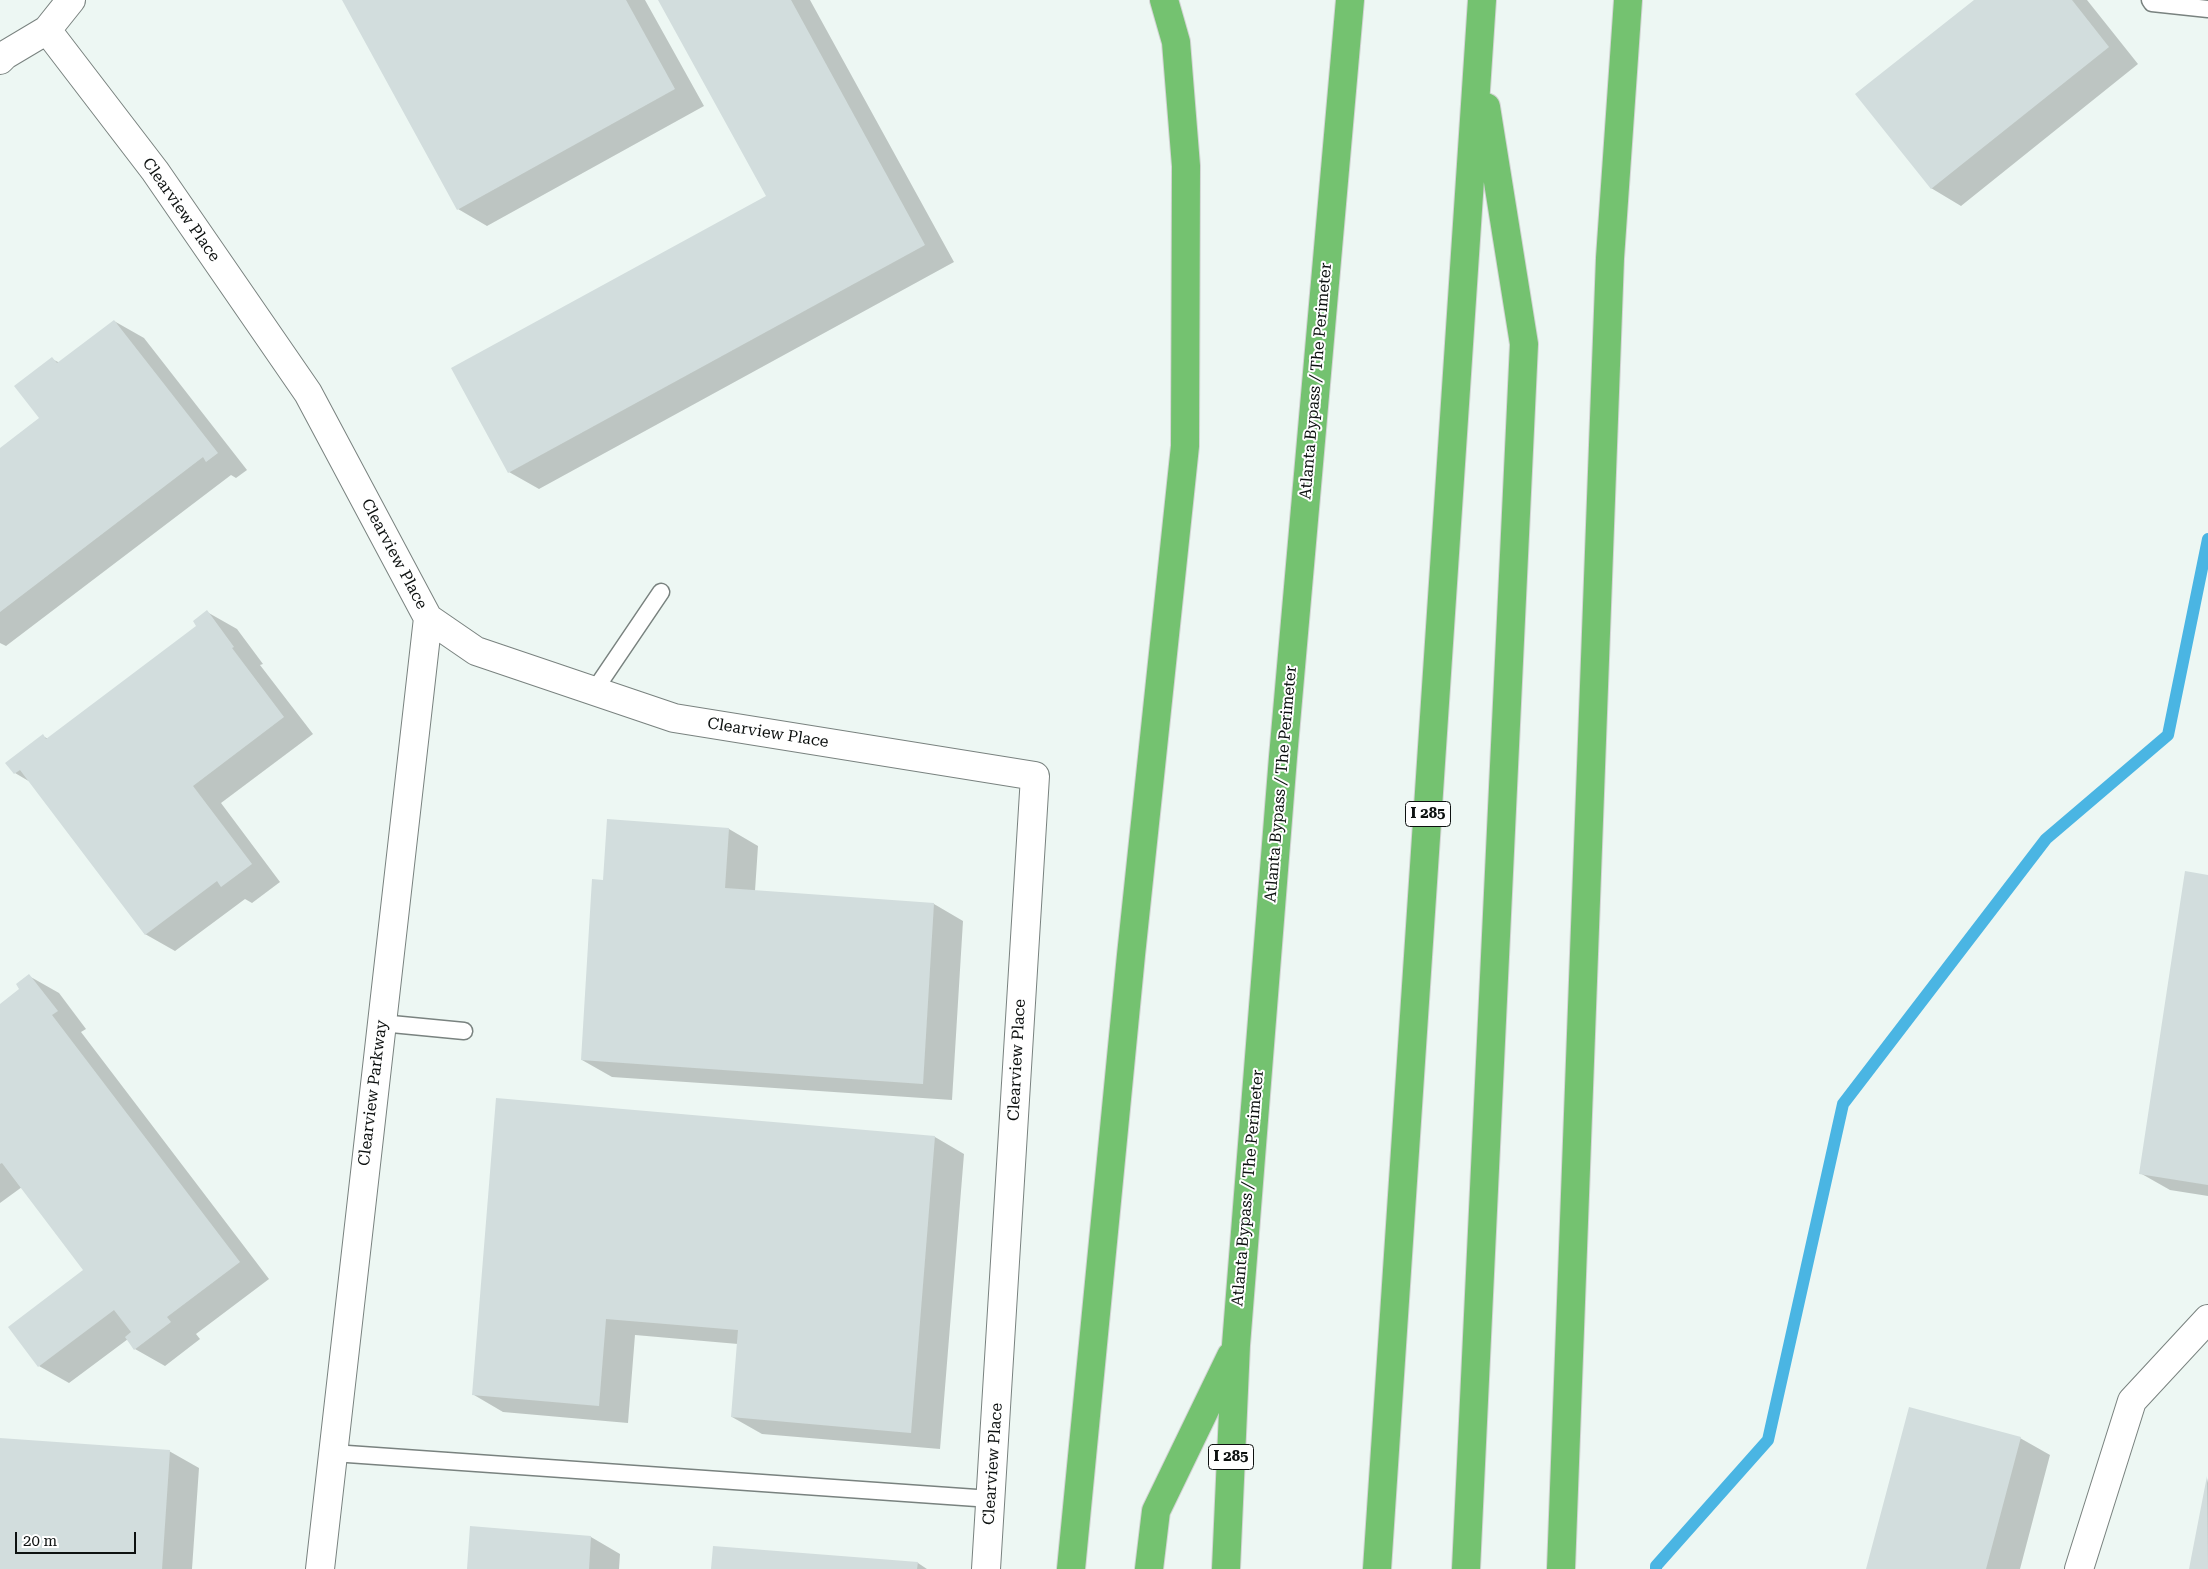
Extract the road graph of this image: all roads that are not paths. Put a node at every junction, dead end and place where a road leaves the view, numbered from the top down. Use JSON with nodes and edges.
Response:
{"nodes":[{"id":1,"x":71,"y":0,"type":"edge"},
{"id":2,"x":1164,"y":0,"type":"edge"},
{"id":3,"x":1350,"y":0,"type":"edge"},
{"id":4,"x":1482,"y":0,"type":"edge"},
{"id":5,"x":1628,"y":0,"type":"edge"},
{"id":6,"x":2150,"y":0,"type":"edge"},
{"id":7,"x":2208,"y":9,"type":"edge"},
{"id":8,"x":46,"y":30,"type":"junction"},
{"id":9,"x":1478,"y":59,"type":"junction"},
{"id":10,"x":0,"y":60,"type":"edge"},
{"id":11,"x":661,"y":592,"type":"dead end"},
{"id":12,"x":428,"y":618,"type":"junction"},
{"id":13,"x":594,"y":691,"type":"junction"},
{"id":14,"x":381,"y":1023,"type":"junction"},
{"id":15,"x":464,"y":1031,"type":"dead end"},
{"id":16,"x":2208,"y":1319,"type":"edge"},
{"id":17,"x":1236,"y":1345,"type":"junction"},
{"id":18,"x":333,"y":1453,"type":"junction"},
{"id":19,"x":991,"y":1499,"type":"junction"},
{"id":20,"x":320,"y":1569,"type":"edge"},
{"id":21,"x":986,"y":1569,"type":"edge"},
{"id":22,"x":1071,"y":1569,"type":"edge"},
{"id":23,"x":1148,"y":1569,"type":"edge"},
{"id":24,"x":1226,"y":1569,"type":"edge"},
{"id":25,"x":1377,"y":1569,"type":"edge"},
{"id":26,"x":1466,"y":1569,"type":"edge"},
{"id":27,"x":1561,"y":1569,"type":"edge"},
{"id":28,"x":2079,"y":1569,"type":"edge"}],
"edges":[{"from":1,"to":8,"type":"street"},
{"from":2,"to":22,"type":"highway"},
{"from":3,"to":17,"type":"highway","name":"Atlanta Bypass / The Perimeter","number":"I 285"},
{"from":4,"to":9,"type":"highway","number":"I 285"},
{"from":5,"to":27,"type":"highway"},
{"from":6,"to":7,"type":"lane"},
{"from":8,"to":10,"type":"street"},
{"from":8,"to":12,"type":"street","name":"Clearview Place"},
{"from":9,"to":25,"type":"highway","number":"I 285"},
{"from":9,"to":26,"type":"highway"},
{"from":11,"to":13,"type":"lane"},
{"from":12,"to":13,"type":"street","name":"Clearview Place"},
{"from":12,"to":14,"type":"street","name":"Clearview Parkway"},
{"from":13,"to":19,"type":"street","name":"Clearview Place"},
{"from":14,"to":15,"type":"lane"},
{"from":14,"to":18,"type":"street","name":"Clearview Parkway"},
{"from":16,"to":28,"type":"street"},
{"from":17,"to":23,"type":"highway"},
{"from":17,"to":24,"type":"highway","name":"Atlanta Bypass / The Perimeter","number":"I 285"},
{"from":18,"to":19,"type":"lane"},
{"from":18,"to":20,"type":"street","name":"Clearview Parkway"},
{"from":19,"to":21,"type":"street","name":"Clearview Place"}]}
